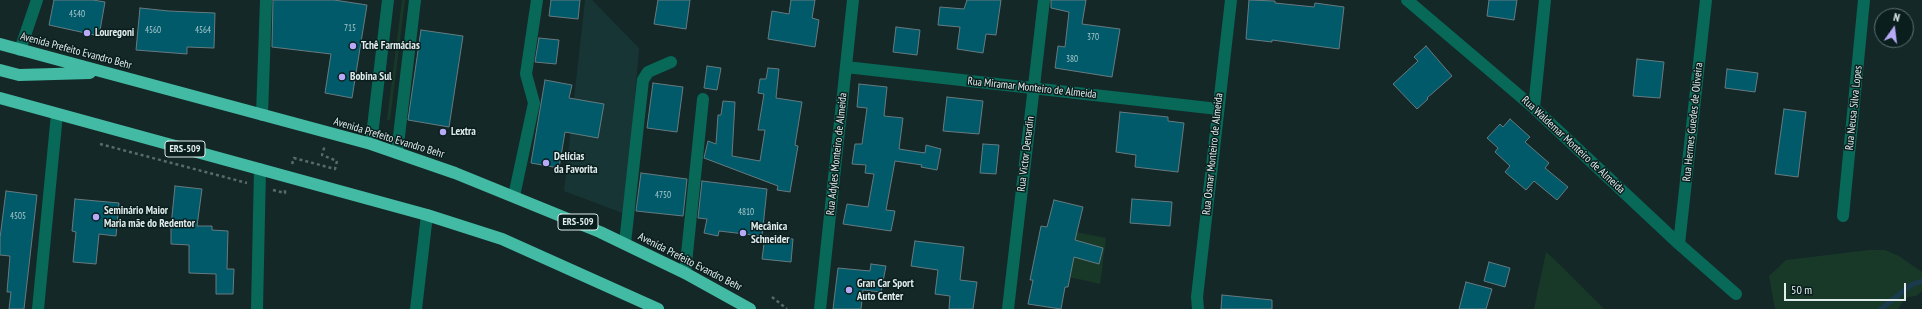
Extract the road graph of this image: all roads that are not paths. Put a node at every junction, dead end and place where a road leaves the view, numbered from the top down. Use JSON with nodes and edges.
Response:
{"nodes":[{"id":1,"x":38,"y":0,"type":"edge"},
{"id":2,"x":266,"y":0,"type":"edge"},
{"id":3,"x":388,"y":0,"type":"edge"},
{"id":4,"x":415,"y":0,"type":"edge"},
{"id":5,"x":538,"y":0,"type":"edge"},
{"id":6,"x":853,"y":0,"type":"edge"},
{"id":7,"x":1044,"y":0,"type":"edge"},
{"id":8,"x":1231,"y":0,"type":"edge"},
{"id":9,"x":1407,"y":0,"type":"edge"},
{"id":10,"x":1545,"y":0,"type":"edge"},
{"id":11,"x":1706,"y":0,"type":"edge"},
{"id":12,"x":1864,"y":0,"type":"edge"},
{"id":13,"x":0,"y":44,"type":"edge"},
{"id":14,"x":20,"y":50,"type":"junction"},
{"id":15,"x":671,"y":62,"type":"dead end"},
{"id":16,"x":846,"y":67,"type":"junction"},
{"id":17,"x":0,"y":70,"type":"edge"},
{"id":18,"x":106,"y":73,"type":"junction"},
{"id":19,"x":1034,"y":88,"type":"junction"},
{"id":20,"x":0,"y":98,"type":"edge"},
{"id":21,"x":703,"y":99,"type":"dead end"},
{"id":22,"x":1534,"y":108,"type":"junction"},
{"id":23,"x":1218,"y":109,"type":"junction"},
{"id":24,"x":57,"y":114,"type":"junction"},
{"id":25,"x":262,"y":115,"type":"junction"},
{"id":26,"x":371,"y":144,"type":"junction"},
{"id":27,"x":397,"y":153,"type":"junction"},
{"id":28,"x":260,"y":169,"type":"junction"},
{"id":29,"x":514,"y":196,"type":"junction"},
{"id":30,"x":427,"y":215,"type":"junction"},
{"id":31,"x":1843,"y":216,"type":"dead end"},
{"id":32,"x":624,"y":243,"type":"junction"},
{"id":33,"x":1679,"y":244,"type":"junction"},
{"id":34,"x":686,"y":273,"type":"junction"},
{"id":35,"x":1736,"y":294,"type":"dead end"},
{"id":36,"x":38,"y":309,"type":"edge"},
{"id":37,"x":257,"y":309,"type":"edge"},
{"id":38,"x":416,"y":309,"type":"edge"},
{"id":39,"x":658,"y":309,"type":"edge"},
{"id":40,"x":750,"y":309,"type":"edge"},
{"id":41,"x":820,"y":309,"type":"edge"},
{"id":42,"x":1008,"y":309,"type":"edge"},
{"id":43,"x":1198,"y":309,"type":"edge"}],
"edges":[{"from":1,"to":14,"type":"street"},
{"from":2,"to":25,"type":"street"},
{"from":3,"to":26,"type":"street"},
{"from":4,"to":27,"type":"street"},
{"from":5,"to":29,"type":"street"},
{"from":6,"to":16,"type":"street","name":"Rua Adyles Monteiro de Almeida"},
{"from":7,"to":19,"type":"street","name":"Rua Victor Denardin"},
{"from":8,"to":23,"type":"street","name":"Rua Osmar Monteiro de Almeida"},
{"from":9,"to":22,"type":"street","name":"Rua Waldemar Monteiro de Almeida"},
{"from":10,"to":22,"type":"street"},
{"from":11,"to":33,"type":"street","name":"Rua Hermes Guedes de Oliveira"},
{"from":12,"to":31,"type":"street","name":"Rua Neusa Silva Lopes"},
{"from":13,"to":14,"type":"highway","name":"Avenida Prefeito Evandro Behr","number":"ERS-509"},
{"from":14,"to":18,"type":"highway","name":"Avenida Prefeito Evandro Behr","number":"ERS-509"},
{"from":15,"to":32,"type":"street"},
{"from":16,"to":19,"type":"street","name":"Rua Miramar Monteiro de Almeida"},
{"from":16,"to":41,"type":"street","name":"Rua Adyles Monteiro de Almeida"},
{"from":17,"to":18,"type":"highway"},
{"from":18,"to":25,"type":"highway","name":"Avenida Prefeito Evandro Behr","number":"ERS-509"},
{"from":19,"to":23,"type":"street","name":"Rua Miramar Monteiro de Almeida"},
{"from":19,"to":42,"type":"street","name":"Rua Victor Denardin"},
{"from":20,"to":24,"type":"highway","number":"ERS-509"},
{"from":21,"to":34,"type":"street"},
{"from":22,"to":33,"type":"street","name":"Rua Waldemar Monteiro de Almeida"},
{"from":23,"to":43,"type":"street","name":"Rua Osmar Monteiro de Almeida"},
{"from":24,"to":28,"type":"highway","number":"ERS-509"},
{"from":24,"to":36,"type":"street"},
{"from":25,"to":26,"type":"highway","name":"Avenida Prefeito Evandro Behr","number":"ERS-509"},
{"from":26,"to":27,"type":"highway","name":"Avenida Prefeito Evandro Behr","number":"ERS-509"},
{"from":27,"to":29,"type":"highway","name":"Avenida Prefeito Evandro Behr","number":"ERS-509"},
{"from":28,"to":30,"type":"highway","number":"ERS-509"},
{"from":28,"to":37,"type":"street"},
{"from":29,"to":32,"type":"highway","name":"Avenida Prefeito Evandro Behr","number":"ERS-509"},
{"from":30,"to":38,"type":"street"},
{"from":30,"to":39,"type":"highway","number":"ERS-509"},
{"from":32,"to":34,"type":"highway","name":"Avenida Prefeito Evandro Behr","number":"ERS-509"},
{"from":33,"to":35,"type":"street","name":"Rua Waldemar Monteiro de Almeida"},
{"from":34,"to":40,"type":"highway","name":"Avenida Prefeito Evandro Behr","number":"ERS-509"}]}
